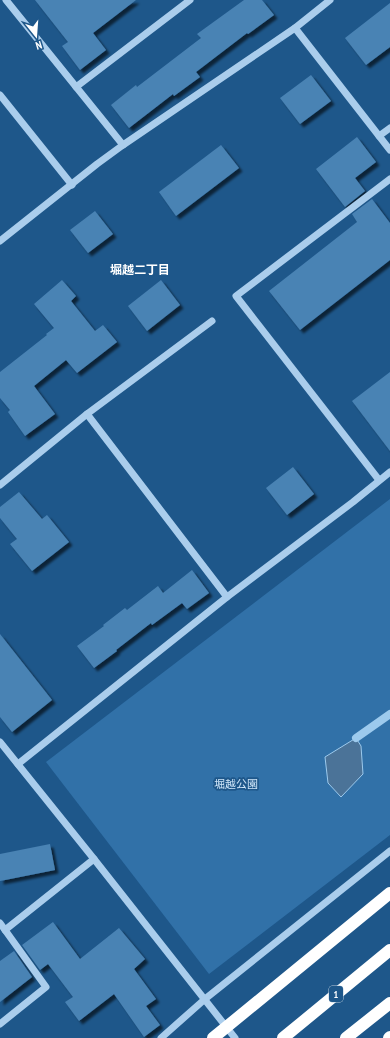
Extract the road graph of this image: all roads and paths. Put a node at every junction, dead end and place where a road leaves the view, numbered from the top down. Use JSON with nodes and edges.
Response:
{"nodes":[{"id":1,"x":6,"y":0,"type":"edge"},
{"id":2,"x":190,"y":0,"type":"edge"},
{"id":3,"x":330,"y":0,"type":"edge"},
{"id":4,"x":295,"y":28,"type":"junction"},
{"id":5,"x":76,"y":87,"type":"junction"},
{"id":6,"x":0,"y":95,"type":"edge"},
{"id":7,"x":390,"y":128,"type":"edge"},
{"id":8,"x":379,"y":136,"type":"junction"},
{"id":9,"x":123,"y":145,"type":"junction"},
{"id":10,"x":390,"y":150,"type":"edge"},
{"id":11,"x":390,"y":179,"type":"edge"},
{"id":12,"x":72,"y":185,"type":"junction"},
{"id":13,"x":0,"y":241,"type":"edge"},
{"id":14,"x":212,"y":321,"type":"dead end"},
{"id":15,"x":87,"y":414,"type":"junction"},
{"id":16,"x":390,"y":472,"type":"edge"},
{"id":17,"x":379,"y":480,"type":"junction"},
{"id":18,"x":0,"y":485,"type":"edge"},
{"id":19,"x":227,"y":597,"type":"junction"},
{"id":20,"x":0,"y":742,"type":"edge"},
{"id":21,"x":18,"y":764,"type":"junction"},
{"id":22,"x":390,"y":851,"type":"edge"},
{"id":23,"x":94,"y":859,"type":"junction"},
{"id":24,"x":390,"y":893,"type":"edge"},
{"id":25,"x":0,"y":923,"type":"edge"},
{"id":26,"x":5,"y":930,"type":"junction"},
{"id":27,"x":390,"y":950,"type":"edge"},
{"id":28,"x":205,"y":999,"type":"junction"},
{"id":29,"x":390,"y":1002,"type":"edge"},
{"id":30,"x":0,"y":1024,"type":"edge"},
{"id":31,"x":161,"y":1038,"type":"edge"},
{"id":32,"x":213,"y":1038,"type":"edge"},
{"id":33,"x":235,"y":1038,"type":"edge"},
{"id":34,"x":283,"y":1038,"type":"edge"},
{"id":35,"x":346,"y":1038,"type":"edge"}],
"edges":[{"from":1,"to":5,"type":"street"},
{"from":2,"to":5,"type":"street"},
{"from":3,"to":4,"type":"street"},
{"from":4,"to":8,"type":"street"},
{"from":4,"to":9,"type":"street"},
{"from":5,"to":9,"type":"street"},
{"from":6,"to":12,"type":"street"},
{"from":7,"to":8,"type":"street"},
{"from":8,"to":10,"type":"street"},
{"from":9,"to":12,"type":"street"},
{"from":11,"to":17,"type":"street"},
{"from":12,"to":13,"type":"street"},
{"from":14,"to":15,"type":"street"},
{"from":15,"to":18,"type":"street"},
{"from":15,"to":19,"type":"street"},
{"from":16,"to":17,"type":"street"},
{"from":17,"to":19,"type":"street"},
{"from":19,"to":21,"type":"street"},
{"from":20,"to":21,"type":"street"},
{"from":21,"to":23,"type":"street"},
{"from":22,"to":28,"type":"street"},
{"from":23,"to":26,"type":"street"},
{"from":23,"to":28,"type":"street"},
{"from":24,"to":32,"type":"highway","bridge":true},
{"from":25,"to":26,"type":"street"},
{"from":26,"to":30,"type":"street"},
{"from":27,"to":34,"type":"highway","number":"1"},
{"from":28,"to":31,"type":"street"},
{"from":28,"to":33,"type":"street"},
{"from":29,"to":35,"type":"highway"}]}
